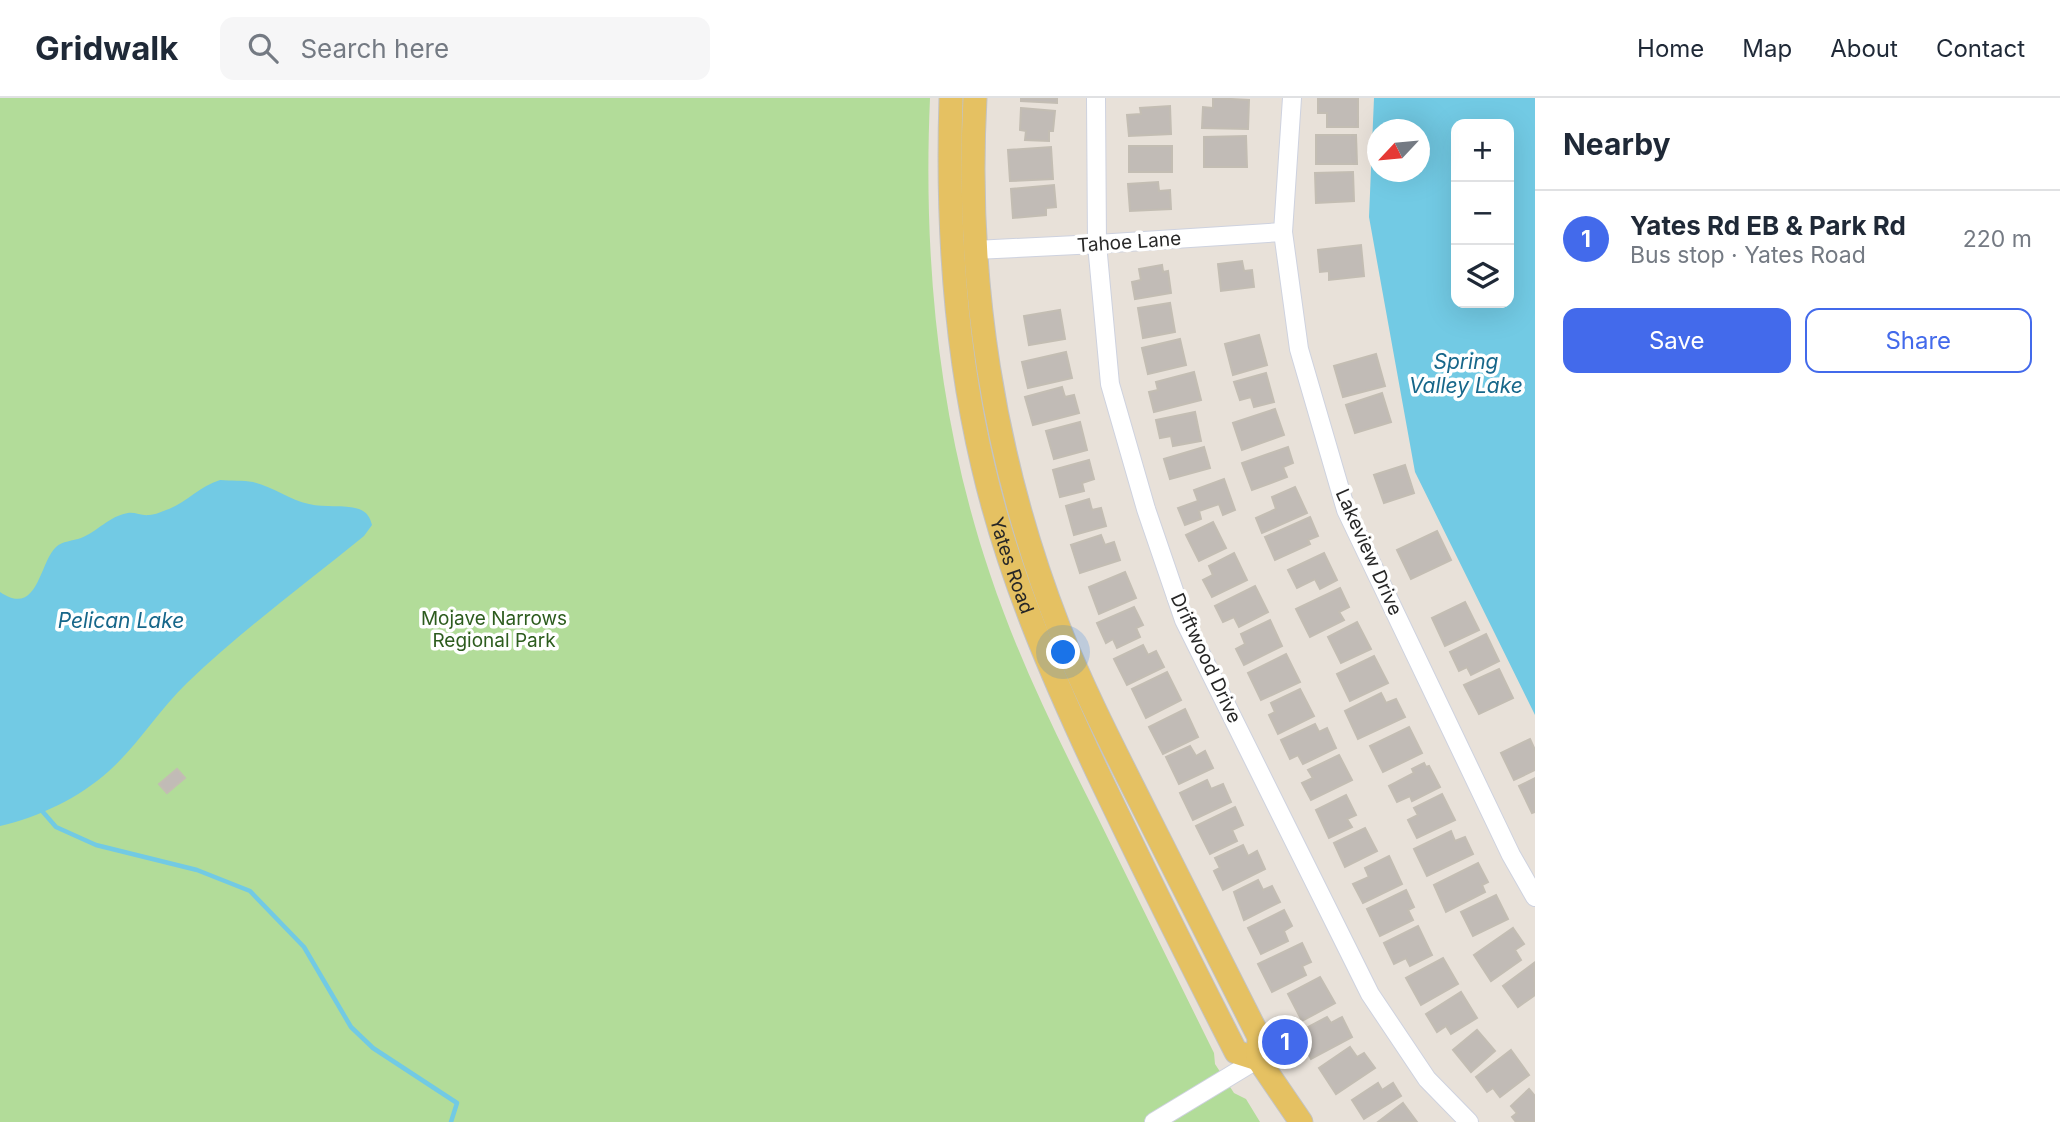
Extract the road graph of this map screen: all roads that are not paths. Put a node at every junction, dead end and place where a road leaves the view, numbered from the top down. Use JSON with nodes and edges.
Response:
{"nodes":[{"id":1,"x":951,"y":98,"type":"edge"},
{"id":2,"x":975,"y":98,"type":"edge"},
{"id":3,"x":1096,"y":98,"type":"edge"},
{"id":4,"x":1292,"y":98,"type":"edge"},
{"id":5,"x":1283,"y":232,"type":"junction"},
{"id":6,"x":1097,"y":244,"type":"junction"},
{"id":7,"x":975,"y":250,"type":"junction"},
{"id":8,"x":1535,"y":897,"type":"edge"},
{"id":9,"x":1258,"y":1059,"type":"junction"},
{"id":10,"x":1154,"y":1122,"type":"edge"},
{"id":11,"x":1301,"y":1122,"type":"edge"},
{"id":12,"x":1469,"y":1122,"type":"edge"}],
"edges":[{"from":1,"to":9,"type":"main road","name":"Yates Road"},
{"from":2,"to":7,"type":"main road","name":"Yates Road"},
{"from":3,"to":6,"type":"street","name":"Driftwood Drive"},
{"from":4,"to":5,"type":"street","name":"Lakeview Drive"},
{"from":5,"to":6,"type":"street","name":"Tahoe Lane"},
{"from":5,"to":8,"type":"street","name":"Lakeview Drive"},
{"from":6,"to":7,"type":"street","name":"Tahoe Lane"},
{"from":6,"to":12,"type":"street","name":"Driftwood Drive"},
{"from":7,"to":9,"type":"main road","name":"Yates Road"},
{"from":9,"to":10,"type":"street"},
{"from":9,"to":11,"type":"main road","name":"Yates Road"}]}
